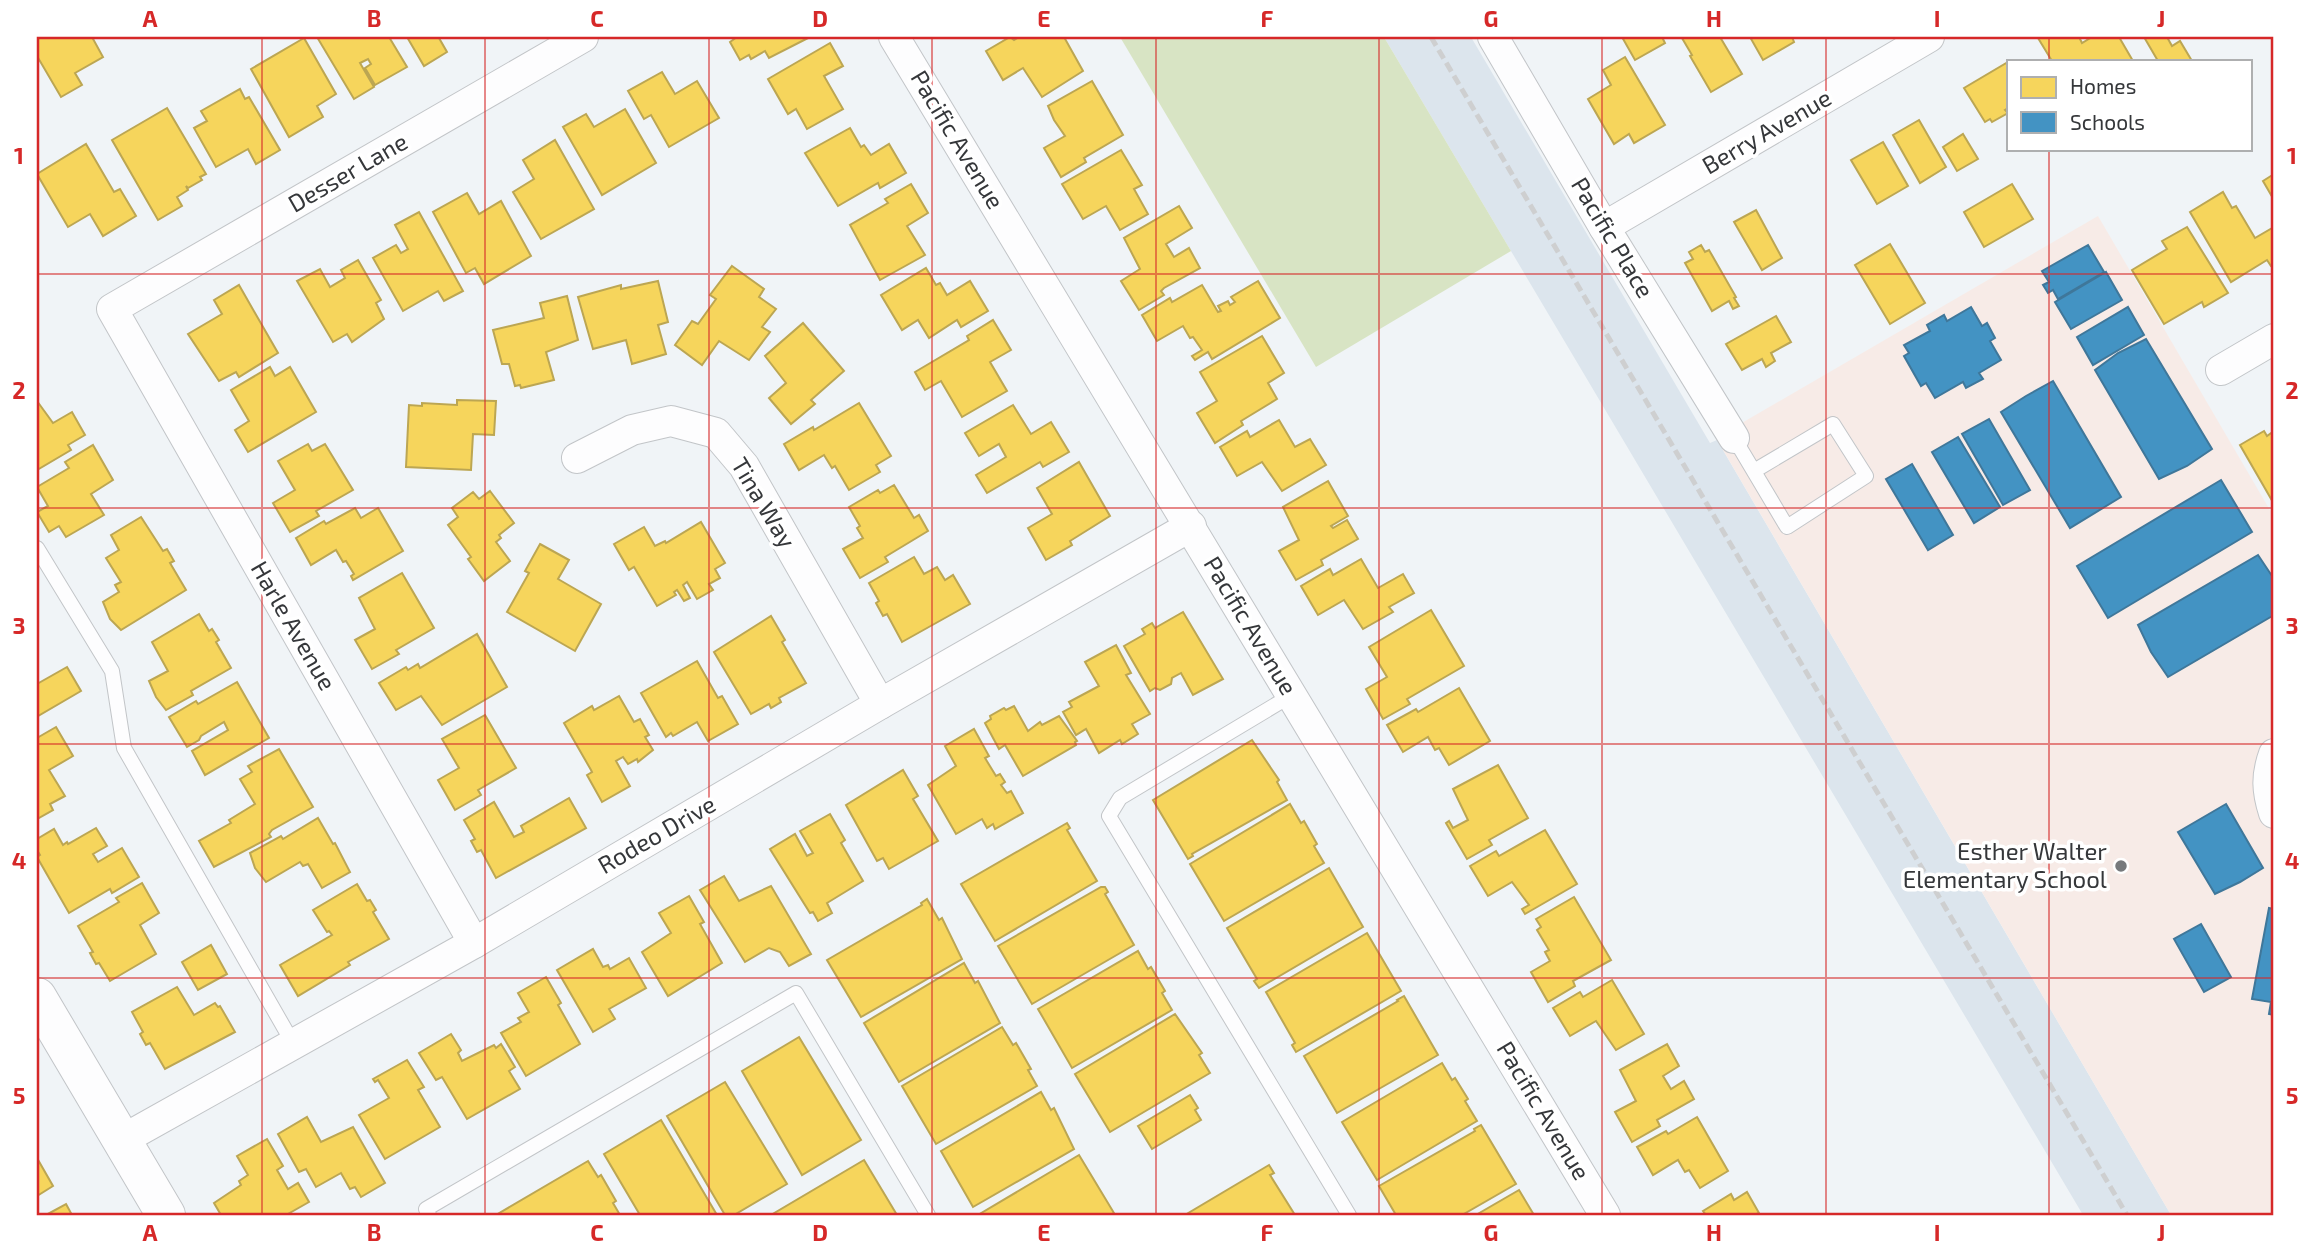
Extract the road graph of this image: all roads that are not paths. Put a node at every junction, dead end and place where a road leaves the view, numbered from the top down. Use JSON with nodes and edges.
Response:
{"nodes":[{"id":1,"x":583,"y":37,"type":"edge"},
{"id":2,"x":894,"y":37,"type":"edge"},
{"id":3,"x":1493,"y":37,"type":"edge"},
{"id":4,"x":1929,"y":37,"type":"edge"},
{"id":5,"x":1604,"y":226,"type":"junction"},
{"id":6,"x":112,"y":309,"type":"joint"},
{"id":7,"x":2274,"y":339,"type":"edge"},
{"id":8,"x":2221,"y":370,"type":"dead end"},
{"id":9,"x":1734,"y":438,"type":"joint"},
{"id":10,"x":578,"y":458,"type":"dead end"},
{"id":11,"x":1754,"y":471,"type":"junction"},
{"id":12,"x":1191,"y":526,"type":"junction"},
{"id":13,"x":37,"y":548,"type":"edge"},
{"id":14,"x":1292,"y":695,"type":"junction"},
{"id":15,"x":880,"y":704,"type":"junction"},
{"id":16,"x":2274,"y":754,"type":"edge"},
{"id":17,"x":2274,"y":813,"type":"edge"},
{"id":18,"x":474,"y":943,"type":"junction"},
{"id":19,"x":37,"y":996,"type":"edge"},
{"id":20,"x":294,"y":1045,"type":"junction"},
{"id":21,"x":122,"y":1140,"type":"junction"},
{"id":22,"x":166,"y":1215,"type":"edge"},
{"id":23,"x":429,"y":1215,"type":"edge"},
{"id":24,"x":928,"y":1215,"type":"edge"},
{"id":25,"x":1349,"y":1215,"type":"edge"},
{"id":26,"x":1605,"y":1215,"type":"edge"}],
"edges":[{"from":1,"to":6,"type":"street","name":"Desser Lane"},
{"from":2,"to":12,"type":"street","name":"Pacific Avenue"},
{"from":3,"to":5,"type":"street","name":"Pacific Place"},
{"from":4,"to":5,"type":"street","name":"Berry Avenue"},
{"from":5,"to":9,"type":"street","name":"Pacific Place"},
{"from":6,"to":18,"type":"street","name":"Harle Avenue"},
{"from":7,"to":8,"type":"street"},
{"from":9,"to":11,"type":"lane"},
{"from":10,"to":15,"type":"street","name":"Tina Way"},
{"from":11,"to":11,"type":"lane"},
{"from":12,"to":14,"type":"street","name":"Pacific Avenue"},
{"from":12,"to":15,"type":"street","name":"Rodeo Drive"},
{"from":13,"to":20,"type":"lane"},
{"from":14,"to":25,"type":"lane"},
{"from":14,"to":26,"type":"street","name":"Pacific Avenue"},
{"from":15,"to":18,"type":"street","name":"Rodeo Drive"},
{"from":16,"to":17,"type":"street"},
{"from":18,"to":20,"type":"street","name":"Rodeo Drive"},
{"from":19,"to":21,"type":"street"},
{"from":20,"to":21,"type":"street","name":"Rodeo Drive"},
{"from":21,"to":22,"type":"street"},
{"from":23,"to":24,"type":"lane"}]}
